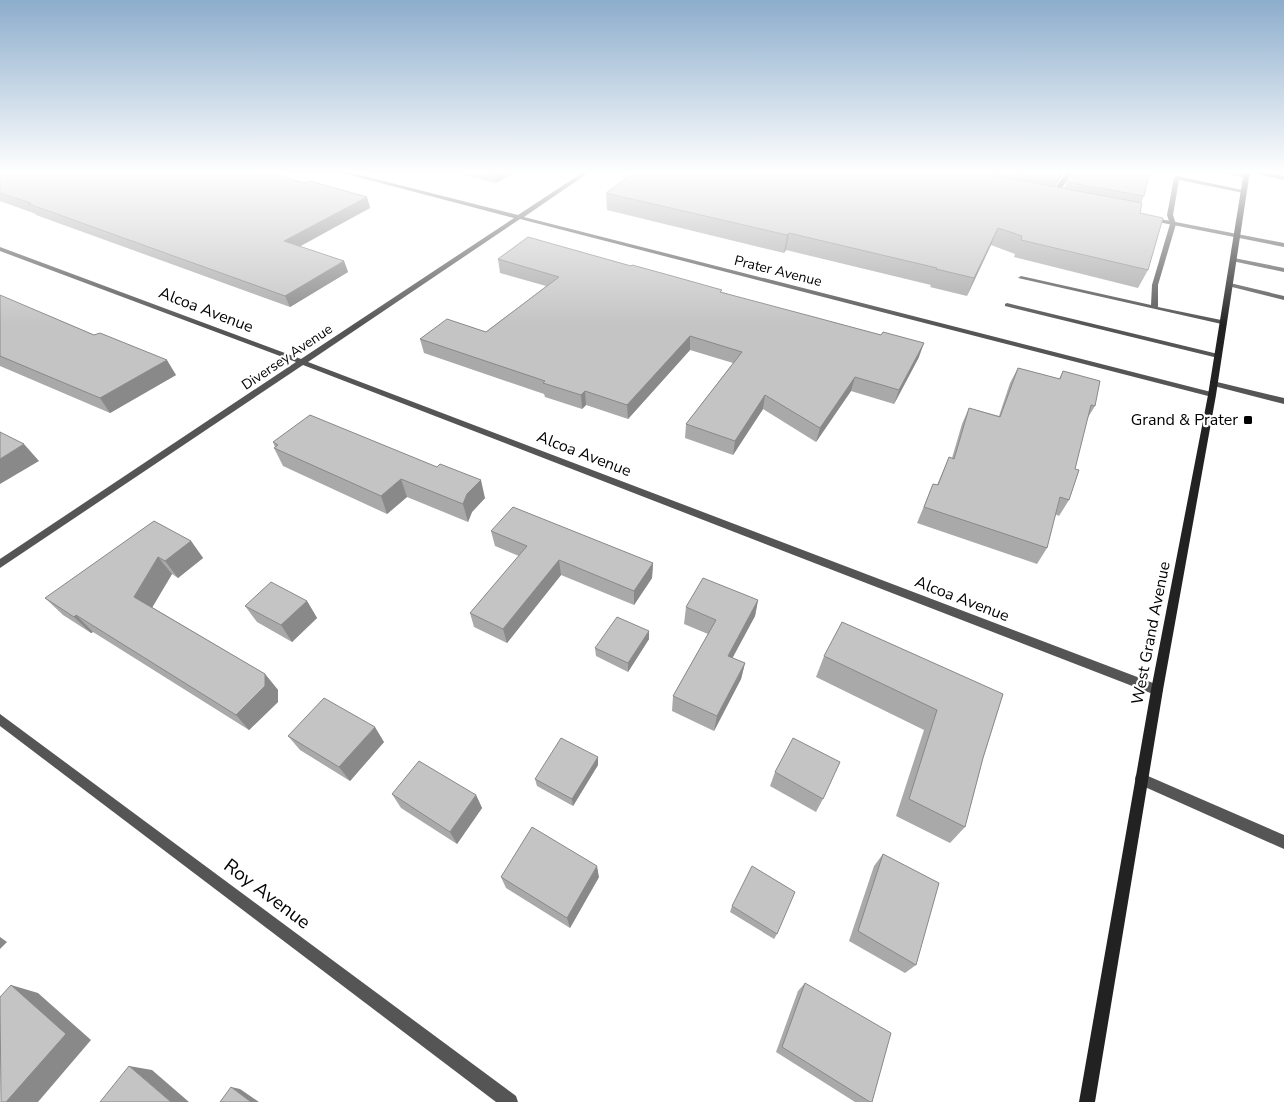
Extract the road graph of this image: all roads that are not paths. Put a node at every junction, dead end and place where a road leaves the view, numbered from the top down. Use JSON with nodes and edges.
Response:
{"nodes":[{"id":1,"x":511,"y":222,"type":"edge"},
{"id":2,"x":541,"y":222,"type":"edge"},
{"id":3,"x":1166,"y":222,"type":"edge"},
{"id":4,"x":1240,"y":222,"type":"edge"},
{"id":5,"x":1173,"y":224,"type":"junction"},
{"id":6,"x":1238,"y":236,"type":"junction"},
{"id":7,"x":1284,"y":245,"type":"edge"},
{"id":8,"x":0,"y":248,"type":"edge"},
{"id":9,"x":1234,"y":260,"type":"junction"},
{"id":10,"x":1284,"y":270,"type":"edge"},
{"id":11,"x":1021,"y":278,"type":"dead end"},
{"id":12,"x":1230,"y":285,"type":"junction"},
{"id":13,"x":1284,"y":298,"type":"edge"},
{"id":14,"x":1007,"y":305,"type":"dead end"},
{"id":15,"x":1156,"y":307,"type":"junction"},
{"id":16,"x":1223,"y":323,"type":"junction"},
{"id":17,"x":1218,"y":356,"type":"junction"},
{"id":18,"x":302,"y":362,"type":"junction"},
{"id":19,"x":1213,"y":389,"type":"junction"},
{"id":20,"x":1284,"y":401,"type":"edge"},
{"id":21,"x":0,"y":564,"type":"edge"},
{"id":22,"x":1157,"y":690,"type":"junction"},
{"id":23,"x":0,"y":719,"type":"edge"},
{"id":24,"x":1141,"y":779,"type":"junction"},
{"id":25,"x":1284,"y":842,"type":"edge"},
{"id":26,"x":510,"y":1102,"type":"edge"},
{"id":27,"x":1086,"y":1102,"type":"edge"}],
"edges":[{"from":1,"to":18,"type":"street","name":"Diversey Avenue"},
{"from":2,"to":19,"type":"street","name":"Prater Avenue"},
{"from":3,"to":5,"type":"street"},
{"from":4,"to":6,"type":"main road","name":"West Grand Avenue"},
{"from":5,"to":6,"type":"street"},
{"from":5,"to":15,"type":"street"},
{"from":6,"to":7,"type":"street"},
{"from":6,"to":9,"type":"main road","name":"West Grand Avenue"},
{"from":8,"to":18,"type":"street","name":"Alcoa Avenue"},
{"from":9,"to":10,"type":"street"},
{"from":9,"to":12,"type":"main road","name":"West Grand Avenue"},
{"from":11,"to":15,"type":"street"},
{"from":12,"to":13,"type":"street"},
{"from":12,"to":16,"type":"main road","name":"West Grand Avenue"},
{"from":14,"to":17,"type":"street"},
{"from":15,"to":16,"type":"street"},
{"from":16,"to":17,"type":"main road","name":"West Grand Avenue"},
{"from":17,"to":19,"type":"main road","name":"West Grand Avenue"},
{"from":18,"to":21,"type":"street","name":"Diversey Avenue"},
{"from":18,"to":22,"type":"street","name":"Alcoa Avenue"},
{"from":19,"to":20,"type":"street","name":"Prater Avenue"},
{"from":19,"to":22,"type":"main road","name":"West Grand Avenue"},
{"from":22,"to":24,"type":"main road","name":"West Grand Avenue"},
{"from":23,"to":26,"type":"street","name":"Roy Avenue"},
{"from":24,"to":25,"type":"street"},
{"from":24,"to":27,"type":"main road","name":"West Grand Avenue"}]}
